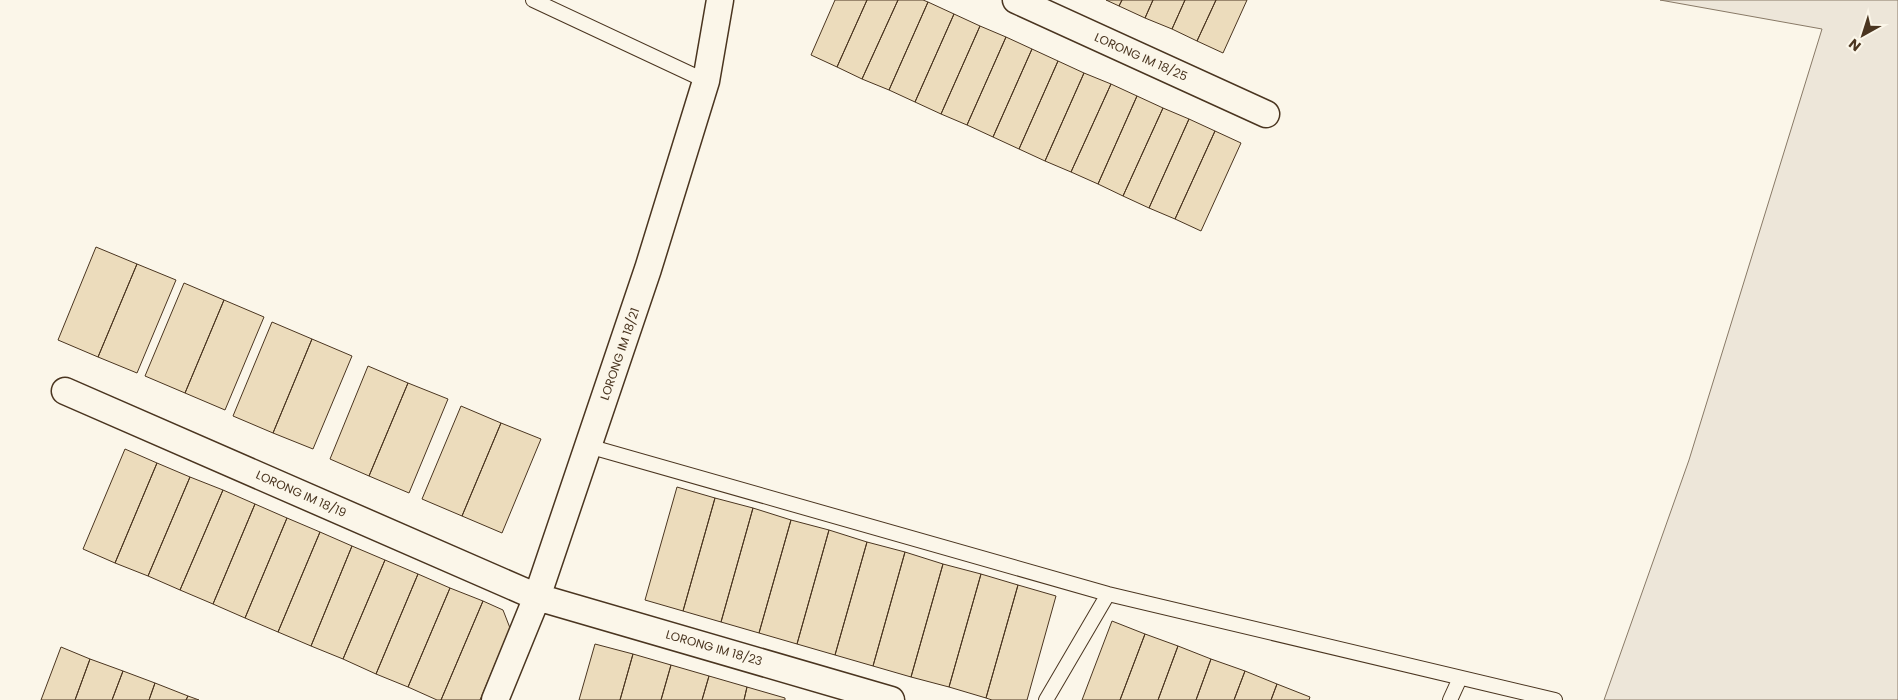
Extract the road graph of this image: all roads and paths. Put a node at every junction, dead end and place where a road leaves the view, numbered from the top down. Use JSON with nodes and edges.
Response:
{"nodes":[{"id":1,"x":533,"y":0,"type":"edge"},
{"id":2,"x":720,"y":0,"type":"edge"},
{"id":3,"x":1016,"y":0,"type":"edge"},
{"id":4,"x":706,"y":81,"type":"junction"},
{"id":5,"x":1266,"y":114,"type":"dead end"},
{"id":6,"x":65,"y":391,"type":"dead end"},
{"id":7,"x":588,"y":446,"type":"junction"},
{"id":8,"x":1108,"y":594,"type":"junction"},
{"id":9,"x":537,"y":596,"type":"junction"},
{"id":10,"x":1460,"y":678,"type":"junction"},
{"id":11,"x":495,"y":700,"type":"edge"},
{"id":12,"x":891,"y":700,"type":"edge"},
{"id":13,"x":1046,"y":700,"type":"edge"},
{"id":14,"x":1450,"y":700,"type":"edge"},
{"id":15,"x":1555,"y":700,"type":"edge"}],
"edges":[{"from":1,"to":4,"type":"lane"},
{"from":2,"to":4,"type":"street","name":"LORONG IM 18/21"},
{"from":3,"to":5,"type":"street","name":"LORONG IM 18/25"},
{"from":4,"to":7,"type":"street","name":"LORONG IM 18/21"},
{"from":6,"to":9,"type":"street","name":"LORONG IM 18/19"},
{"from":7,"to":8,"type":"lane"},
{"from":7,"to":9,"type":"street","name":"LORONG IM 18/21"},
{"from":8,"to":10,"type":"lane"},
{"from":8,"to":13,"type":"lane"},
{"from":9,"to":11,"type":"street","name":"LORONG IM 18/21"},
{"from":9,"to":12,"type":"street","name":"LORONG IM 18/23"},
{"from":10,"to":14,"type":"lane"},
{"from":10,"to":15,"type":"lane"}]}
